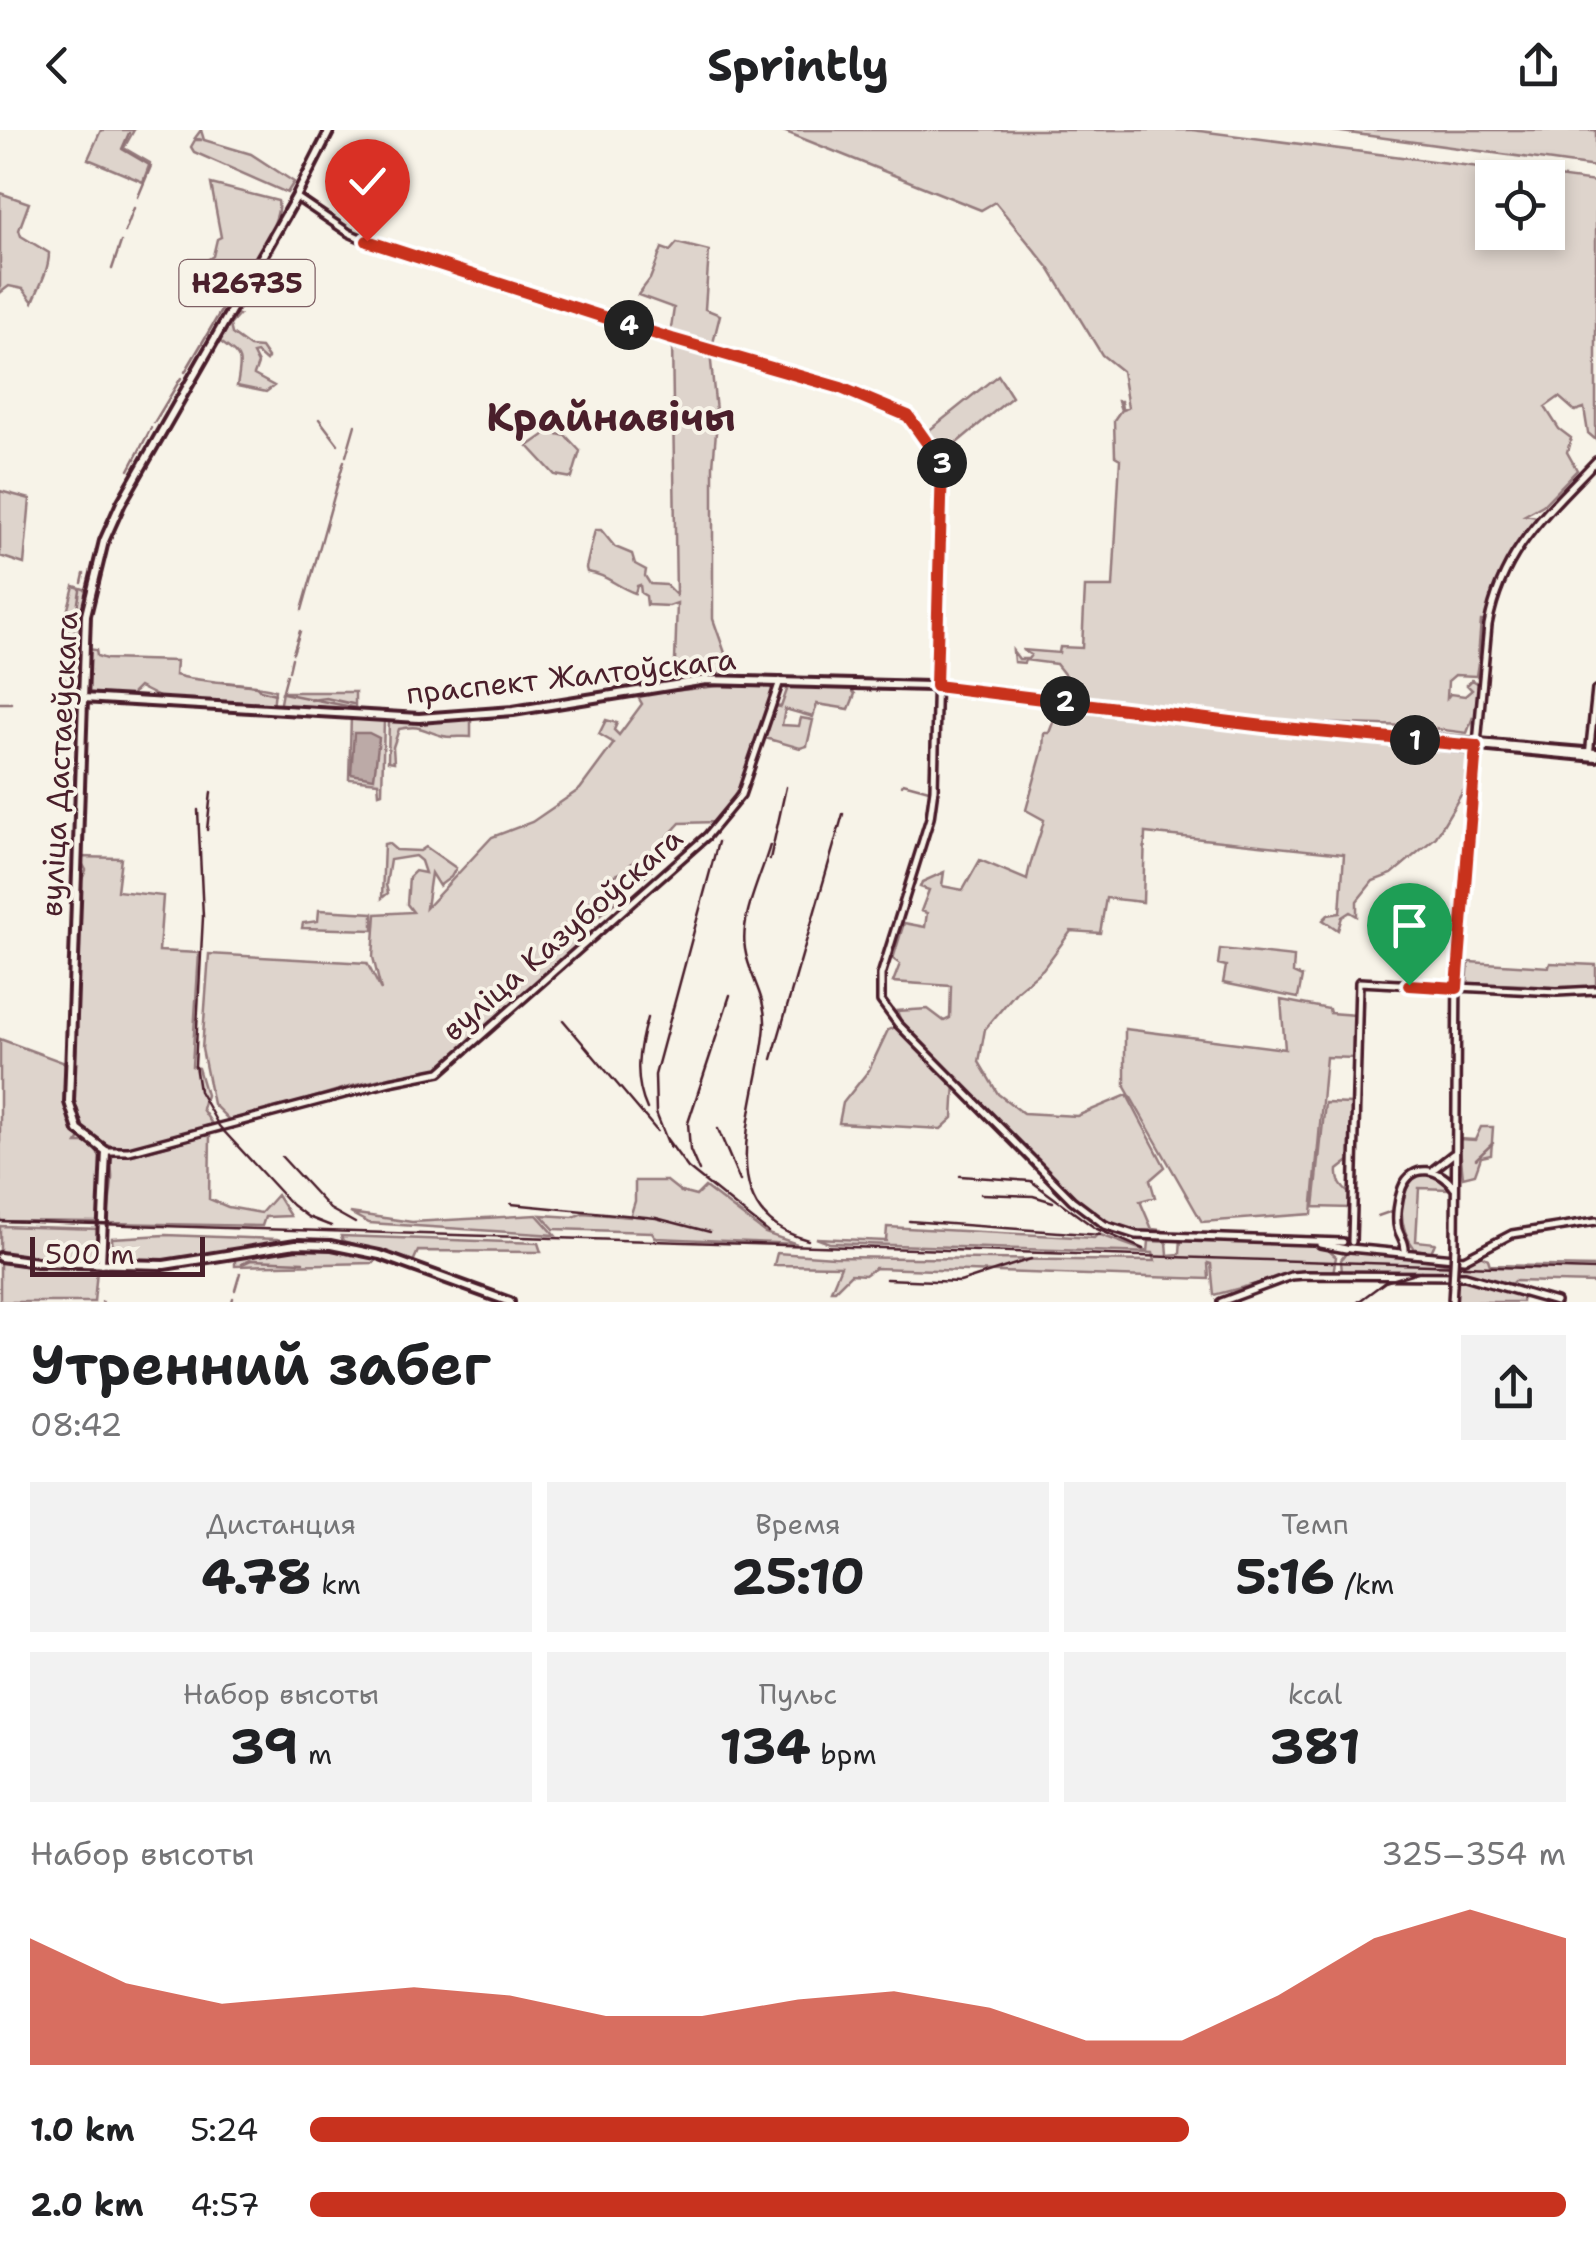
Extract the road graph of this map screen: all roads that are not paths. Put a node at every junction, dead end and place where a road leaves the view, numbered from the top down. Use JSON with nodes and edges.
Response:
{"nodes":[{"id":1,"x":330,"y":130,"type":"edge"},
{"id":2,"x":296,"y":197,"type":"junction"},
{"id":3,"x":1596,"y":461,"type":"edge"},
{"id":4,"x":780,"y":681,"type":"junction"},
{"id":5,"x":936,"y":686,"type":"junction"},
{"id":6,"x":1596,"y":690,"type":"edge"},
{"id":7,"x":82,"y":698,"type":"junction"},
{"id":8,"x":1476,"y":743,"type":"junction"},
{"id":9,"x":1593,"y":755,"type":"edge"},
{"id":10,"x":1457,"y":988,"type":"junction"},
{"id":11,"x":1596,"y":990,"type":"edge"},
{"id":12,"x":106,"y":1151,"type":"junction"},
{"id":13,"x":1454,"y":1153,"type":"junction"},
{"id":14,"x":1431,"y":1170,"type":"junction"},
{"id":15,"x":1456,"y":1190,"type":"junction"},
{"id":16,"x":1596,"y":1222,"type":"edge"},
{"id":17,"x":1348,"y":1244,"type":"junction"},
{"id":18,"x":1405,"y":1253,"type":"junction"},
{"id":19,"x":0,"y":1258,"type":"edge"},
{"id":20,"x":102,"y":1264,"type":"junction"},
{"id":21,"x":1525,"y":1292,"type":"junction"},
{"id":22,"x":510,"y":1302,"type":"edge"},
{"id":23,"x":1221,"y":1302,"type":"edge"},
{"id":24,"x":1452,"y":1302,"type":"edge"},
{"id":25,"x":1523,"y":1302,"type":"edge"},
{"id":26,"x":1556,"y":1302,"type":"edge"}],
"edges":[{"from":1,"to":2,"type":"main road","name":"вуліца Дастаеўскага","number":"Н26735"},
{"from":2,"to":5,"type":"street"},
{"from":2,"to":7,"type":"main road","name":"вуліца Дастаеўскага","number":"Н26735"},
{"from":3,"to":8,"type":"street"},
{"from":4,"to":5,"type":"main road","name":"праспект Жалтоўскага"},
{"from":4,"to":7,"type":"main road","name":"праспект Жалтоўскага"},
{"from":4,"to":12,"type":"street","name":"вуліца Казубоўскага"},
{"from":5,"to":8,"type":"main road","name":"праспект Жалтоўскага"},
{"from":5,"to":17,"type":"street"},
{"from":6,"to":9,"type":"street"},
{"from":7,"to":12,"type":"main road","name":"вуліца Дастаеўскага","number":"Н26735"},
{"from":8,"to":9,"type":"main road","name":"праспект Жалтоўскага"},
{"from":8,"to":10,"type":"street"},
{"from":10,"to":11,"type":"street"},
{"from":10,"to":13,"type":"street"},
{"from":10,"to":17,"type":"street"},
{"from":12,"to":20,"type":"main road"},
{"from":13,"to":14,"type":"street"},
{"from":13,"to":15,"type":"street"},
{"from":14,"to":15,"type":"street"},
{"from":14,"to":18,"type":"street"},
{"from":15,"to":24,"type":"street","bridge":true},
{"from":16,"to":18,"type":"street"},
{"from":17,"to":18,"type":"street"},
{"from":19,"to":20,"type":"main road"},
{"from":20,"to":22,"type":"main road"},
{"from":21,"to":23,"type":"street"},
{"from":21,"to":25,"type":"street"},
{"from":21,"to":26,"type":"street"}]}
